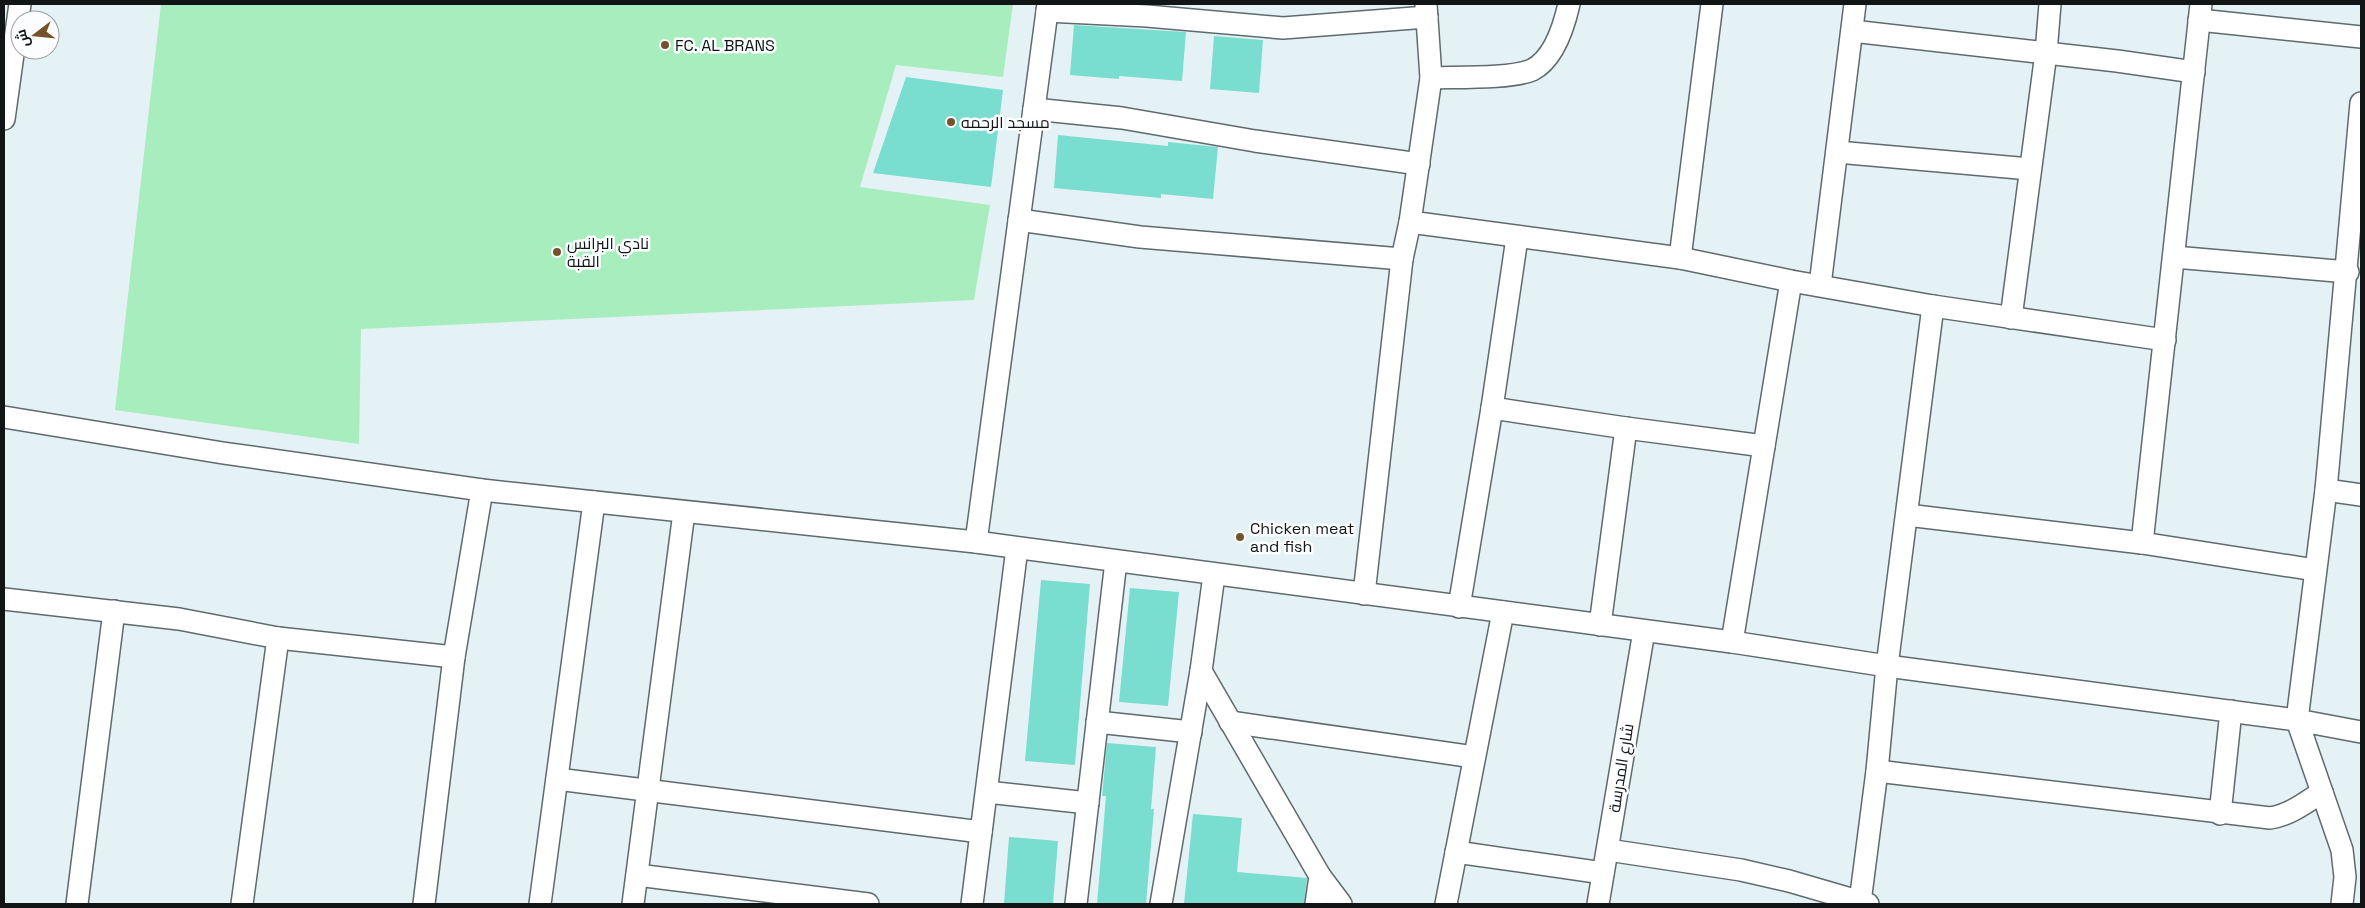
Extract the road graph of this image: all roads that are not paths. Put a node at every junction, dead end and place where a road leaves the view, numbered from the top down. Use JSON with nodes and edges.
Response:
{"nodes":[{"id":1,"x":20,"y":4,"type":"edge"},
{"id":2,"x":1569,"y":4,"type":"edge"},
{"id":3,"x":1712,"y":4,"type":"edge"},
{"id":4,"x":1855,"y":4,"type":"edge"},
{"id":5,"x":2050,"y":4,"type":"edge"},
{"id":6,"x":1047,"y":7,"type":"edge"},
{"id":7,"x":1426,"y":10,"type":"edge"},
{"id":8,"x":2200,"y":12,"type":"edge"},
{"id":9,"x":1852,"y":31,"type":"junction"},
{"id":10,"x":2361,"y":37,"type":"edge"},
{"id":11,"x":2046,"y":53,"type":"junction"},
{"id":12,"x":2194,"y":72,"type":"junction"},
{"id":13,"x":1431,"y":78,"type":"junction"},
{"id":14,"x":2361,"y":103,"type":"edge"},
{"id":15,"x":1034,"y":109,"type":"junction"},
{"id":16,"x":4,"y":119,"type":"edge"},
{"id":17,"x":1836,"y":152,"type":"junction"},
{"id":18,"x":1418,"y":164,"type":"junction"},
{"id":19,"x":2030,"y":169,"type":"junction"},
{"id":20,"x":1019,"y":220,"type":"junction"},
{"id":21,"x":1410,"y":222,"type":"junction"},
{"id":22,"x":1517,"y":238,"type":"junction"},
{"id":23,"x":2174,"y":257,"type":"junction"},
{"id":24,"x":1680,"y":258,"type":"junction"},
{"id":25,"x":1402,"y":259,"type":"junction"},
{"id":26,"x":2348,"y":272,"type":"junction"},
{"id":27,"x":1791,"y":281,"type":"junction"},
{"id":28,"x":1820,"y":286,"type":"junction"},
{"id":29,"x":1934,"y":306,"type":"junction"},
{"id":30,"x":2011,"y":318,"type":"junction"},
{"id":31,"x":2166,"y":340,"type":"junction"},
{"id":32,"x":1492,"y":408,"type":"junction"},
{"id":33,"x":4,"y":417,"type":"edge"},
{"id":34,"x":1626,"y":428,"type":"junction"},
{"id":35,"x":1764,"y":446,"type":"junction"},
{"id":36,"x":482,"y":490,"type":"junction"},
{"id":37,"x":2326,"y":490,"type":"junction"},
{"id":38,"x":2361,"y":495,"type":"edge"},
{"id":39,"x":594,"y":502,"type":"junction"},
{"id":40,"x":684,"y":512,"type":"junction"},
{"id":41,"x":1907,"y":515,"type":"junction"},
{"id":42,"x":976,"y":542,"type":"junction"},
{"id":43,"x":2142,"y":543,"type":"junction"},
{"id":44,"x":1017,"y":548,"type":"junction"},
{"id":45,"x":1116,"y":561,"type":"junction"},
{"id":46,"x":2315,"y":570,"type":"junction"},
{"id":47,"x":1214,"y":575,"type":"junction"},
{"id":48,"x":1364,"y":594,"type":"junction"},
{"id":49,"x":4,"y":599,"type":"edge"},
{"id":50,"x":1459,"y":607,"type":"junction"},
{"id":51,"x":114,"y":612,"type":"junction"},
{"id":52,"x":1503,"y":612,"type":"junction"},
{"id":53,"x":1600,"y":625,"type":"junction"},
{"id":54,"x":1644,"y":631,"type":"junction"},
{"id":55,"x":278,"y":638,"type":"junction"},
{"id":56,"x":1732,"y":642,"type":"junction"},
{"id":57,"x":454,"y":657,"type":"junction"},
{"id":58,"x":1887,"y":666,"type":"junction"},
{"id":59,"x":1201,"y":671,"type":"junction"},
{"id":60,"x":2231,"y":711,"type":"junction"},
{"id":61,"x":2297,"y":720,"type":"junction"},
{"id":62,"x":1097,"y":722,"type":"junction"},
{"id":63,"x":1230,"y":722,"type":"junction"},
{"id":64,"x":1191,"y":732,"type":"junction"},
{"id":65,"x":2361,"y":732,"type":"edge"},
{"id":66,"x":1474,"y":757,"type":"junction"},
{"id":67,"x":1877,"y":771,"type":"junction"},
{"id":68,"x":557,"y":778,"type":"junction"},
{"id":69,"x":648,"y":791,"type":"junction"},
{"id":70,"x":987,"y":792,"type":"junction"},
{"id":71,"x":2322,"y":792,"type":"junction"},
{"id":72,"x":1088,"y":803,"type":"junction"},
{"id":73,"x":2220,"y":814,"type":"junction"},
{"id":74,"x":981,"y":832,"type":"junction"},
{"id":75,"x":1608,"y":850,"type":"junction"},
{"id":76,"x":1456,"y":852,"type":"junction"},
{"id":77,"x":1603,"y":872,"type":"junction"},
{"id":78,"x":637,"y":875,"type":"junction"},
{"id":79,"x":1320,"y":876,"type":"junction"},
{"id":80,"x":1864,"y":903,"type":"edge"},
{"id":81,"x":77,"y":904,"type":"edge"},
{"id":82,"x":242,"y":904,"type":"edge"},
{"id":83,"x":424,"y":904,"type":"edge"},
{"id":84,"x":540,"y":904,"type":"edge"},
{"id":85,"x":633,"y":904,"type":"edge"},
{"id":86,"x":868,"y":904,"type":"edge"},
{"id":87,"x":972,"y":904,"type":"edge"},
{"id":88,"x":1076,"y":904,"type":"edge"},
{"id":89,"x":1161,"y":904,"type":"edge"},
{"id":90,"x":1316,"y":904,"type":"edge"},
{"id":91,"x":1341,"y":904,"type":"edge"},
{"id":92,"x":1446,"y":904,"type":"edge"},
{"id":93,"x":1598,"y":904,"type":"edge"},
{"id":94,"x":2342,"y":904,"type":"edge"}],
"edges":[{"from":1,"to":16,"type":"street"},
{"from":2,"to":13,"type":"street"},
{"from":3,"to":24,"type":"street"},
{"from":4,"to":9,"type":"street"},
{"from":5,"to":11,"type":"street"},
{"from":6,"to":7,"type":"street"},
{"from":6,"to":15,"type":"street"},
{"from":7,"to":13,"type":"street"},
{"from":8,"to":10,"type":"street"},
{"from":8,"to":12,"type":"street"},
{"from":9,"to":11,"type":"street"},
{"from":9,"to":17,"type":"street"},
{"from":11,"to":12,"type":"street"},
{"from":11,"to":19,"type":"street"},
{"from":12,"to":23,"type":"street"},
{"from":13,"to":18,"type":"street"},
{"from":14,"to":26,"type":"street"},
{"from":15,"to":18,"type":"street"},
{"from":15,"to":20,"type":"street"},
{"from":17,"to":19,"type":"street"},
{"from":17,"to":28,"type":"street"},
{"from":18,"to":21,"type":"street"},
{"from":19,"to":30,"type":"street"},
{"from":20,"to":25,"type":"street"},
{"from":20,"to":42,"type":"street"},
{"from":21,"to":22,"type":"street"},
{"from":21,"to":25,"type":"street"},
{"from":22,"to":24,"type":"street"},
{"from":22,"to":32,"type":"street"},
{"from":23,"to":26,"type":"street"},
{"from":23,"to":31,"type":"street"},
{"from":24,"to":27,"type":"street"},
{"from":25,"to":48,"type":"street"},
{"from":26,"to":37,"type":"street"},
{"from":27,"to":28,"type":"street"},
{"from":27,"to":35,"type":"street"},
{"from":28,"to":29,"type":"street"},
{"from":29,"to":30,"type":"street"},
{"from":29,"to":41,"type":"street"},
{"from":30,"to":31,"type":"street"},
{"from":31,"to":43,"type":"street"},
{"from":32,"to":34,"type":"street"},
{"from":32,"to":50,"type":"street"},
{"from":33,"to":36,"type":"street"},
{"from":34,"to":35,"type":"street"},
{"from":34,"to":53,"type":"street"},
{"from":35,"to":56,"type":"street"},
{"from":36,"to":39,"type":"street"},
{"from":36,"to":57,"type":"street"},
{"from":37,"to":38,"type":"street"},
{"from":37,"to":46,"type":"street"},
{"from":39,"to":40,"type":"street"},
{"from":39,"to":68,"type":"street"},
{"from":40,"to":42,"type":"street"},
{"from":40,"to":69,"type":"street"},
{"from":41,"to":43,"type":"street"},
{"from":41,"to":58,"type":"street"},
{"from":42,"to":44,"type":"street"},
{"from":43,"to":46,"type":"street"},
{"from":44,"to":45,"type":"street"},
{"from":44,"to":70,"type":"street"},
{"from":45,"to":47,"type":"street"},
{"from":45,"to":62,"type":"street"},
{"from":46,"to":61,"type":"street"},
{"from":47,"to":48,"type":"street"},
{"from":47,"to":59,"type":"street"},
{"from":48,"to":50,"type":"street"},
{"from":49,"to":51,"type":"street"},
{"from":50,"to":52,"type":"street"},
{"from":51,"to":55,"type":"street"},
{"from":51,"to":81,"type":"street"},
{"from":52,"to":53,"type":"street"},
{"from":52,"to":66,"type":"street"},
{"from":53,"to":54,"type":"street"},
{"from":54,"to":56,"type":"street"},
{"from":54,"to":75,"type":"street","name":"شارع المدرسة"},
{"from":55,"to":57,"type":"street"},
{"from":55,"to":82,"type":"street"},
{"from":56,"to":58,"type":"street"},
{"from":57,"to":83,"type":"street"},
{"from":58,"to":60,"type":"street"},
{"from":58,"to":67,"type":"street"},
{"from":59,"to":63,"type":"street"},
{"from":59,"to":64,"type":"street"},
{"from":60,"to":61,"type":"street"},
{"from":60,"to":73,"type":"street"},
{"from":61,"to":65,"type":"street"},
{"from":61,"to":71,"type":"street"},
{"from":62,"to":64,"type":"street"},
{"from":62,"to":72,"type":"street"},
{"from":63,"to":66,"type":"street"},
{"from":63,"to":79,"type":"street"},
{"from":64,"to":89,"type":"street"},
{"from":66,"to":76,"type":"street"},
{"from":67,"to":73,"type":"street"},
{"from":67,"to":80,"type":"street"},
{"from":68,"to":69,"type":"street"},
{"from":68,"to":84,"type":"street"},
{"from":69,"to":74,"type":"street"},
{"from":69,"to":78,"type":"street"},
{"from":70,"to":72,"type":"street"},
{"from":70,"to":74,"type":"street"},
{"from":71,"to":73,"type":"street"},
{"from":71,"to":94,"type":"street"},
{"from":72,"to":88,"type":"street"},
{"from":74,"to":87,"type":"street"},
{"from":75,"to":77,"type":"street","name":"شارع المدرسة"},
{"from":75,"to":80,"type":"street"},
{"from":76,"to":77,"type":"street"},
{"from":76,"to":92,"type":"street"},
{"from":77,"to":93,"type":"street","name":"شارع المدرسة"},
{"from":78,"to":85,"type":"street"},
{"from":78,"to":86,"type":"street"},
{"from":79,"to":90,"type":"street"},
{"from":79,"to":91,"type":"street"}]}
